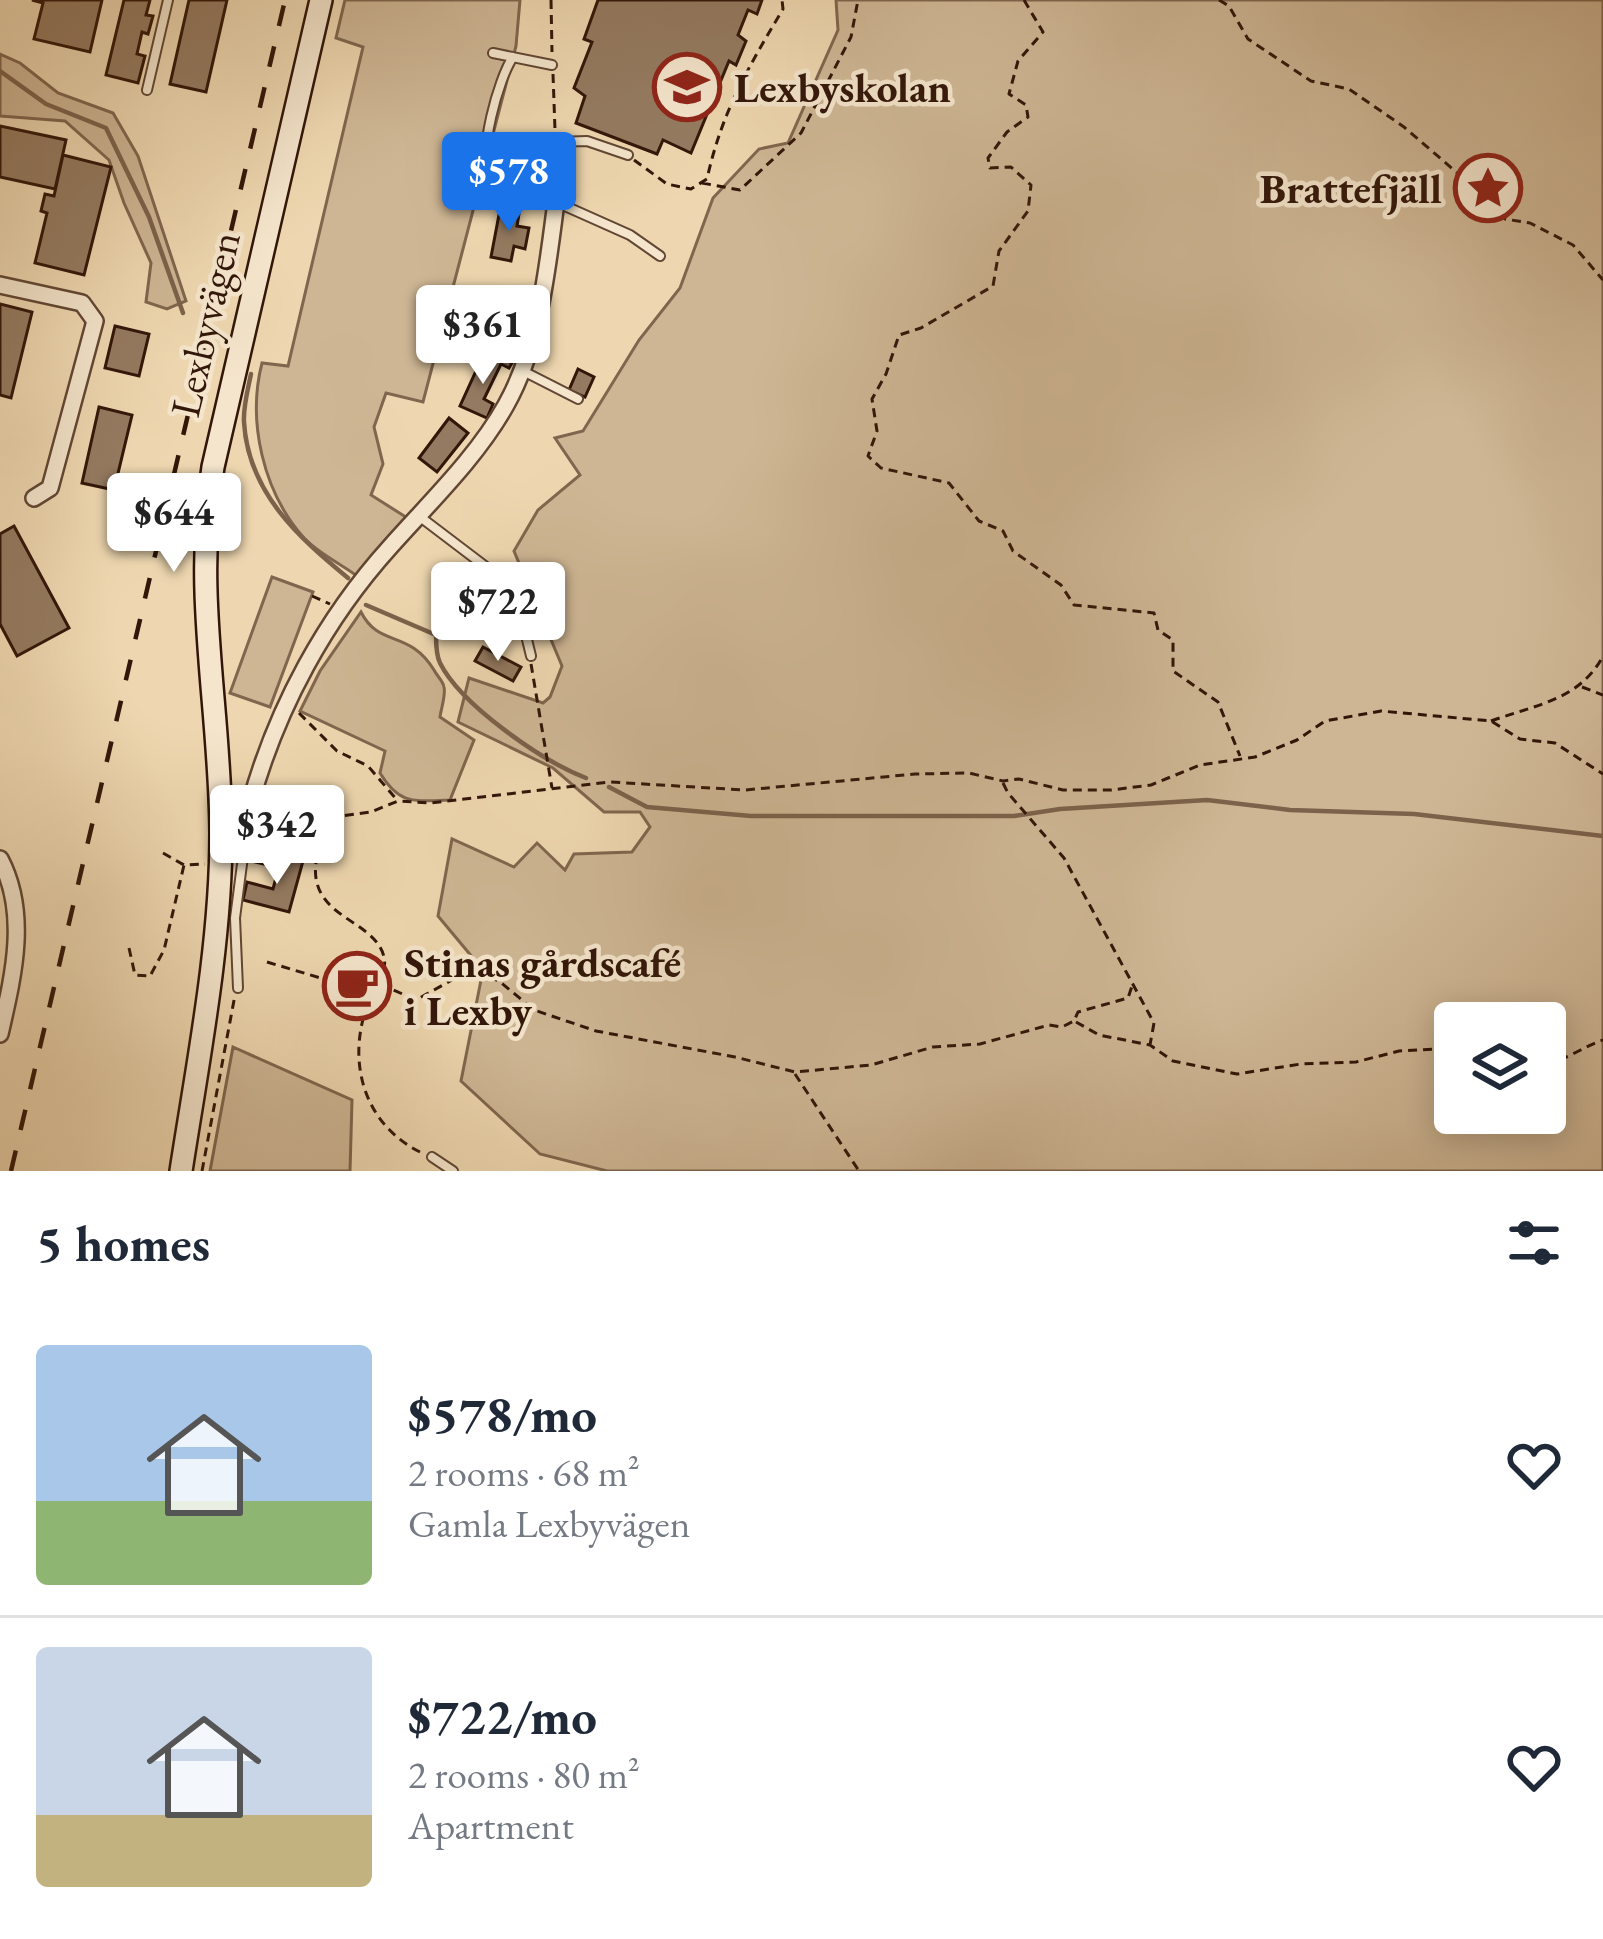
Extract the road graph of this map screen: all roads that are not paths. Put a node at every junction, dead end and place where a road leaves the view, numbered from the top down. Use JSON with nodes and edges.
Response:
{"nodes":[{"id":1,"x":168,"y":0,"type":"edge"},
{"id":2,"x":321,"y":0,"type":"edge"},
{"id":3,"x":493,"y":53,"type":"dead end"},
{"id":4,"x":513,"y":57,"type":"junction"},
{"id":5,"x":552,"y":65,"type":"road end"},
{"id":6,"x":147,"y":90,"type":"dead end"},
{"id":7,"x":555,"y":142,"type":"road end"},
{"id":8,"x":628,"y":155,"type":"road end"},
{"id":9,"x":490,"y":177,"type":"dead end"},
{"id":10,"x":556,"y":202,"type":"joint"},
{"id":11,"x":660,"y":256,"type":"dead end"},
{"id":12,"x":0,"y":285,"type":"edge"},
{"id":13,"x":523,"y":371,"type":"junction"},
{"id":14,"x":578,"y":399,"type":"dead end"},
{"id":15,"x":34,"y":498,"type":"dead end"},
{"id":16,"x":419,"y":516,"type":"junction"},
{"id":17,"x":531,"y":656,"type":"road end"},
{"id":18,"x":220,"y":801,"type":"junction"},
{"id":19,"x":250,"y":801,"type":"junction"},
{"id":20,"x":0,"y":859,"type":"edge"},
{"id":21,"x":238,"y":988,"type":"road end"},
{"id":22,"x":4,"y":998,"type":"edge"},
{"id":23,"x":0,"y":1034,"type":"edge"},
{"id":24,"x":431,"y":1157,"type":"road end"},
{"id":25,"x":181,"y":1171,"type":"edge"},
{"id":26,"x":453,"y":1171,"type":"edge"}],
"edges":[{"from":1,"to":6,"type":"lane"},
{"from":2,"to":18,"type":"street","name":"Lexbyvägen"},
{"from":3,"to":4,"type":"lane"},
{"from":4,"to":5,"type":"lane"},
{"from":4,"to":9,"type":"lane"},
{"from":7,"to":8,"type":"lane"},
{"from":10,"to":11,"type":"lane"},
{"from":10,"to":13,"type":"street"},
{"from":12,"to":15,"type":"street"},
{"from":13,"to":14,"type":"lane"},
{"from":13,"to":16,"type":"street"},
{"from":16,"to":17,"type":"lane"},
{"from":16,"to":19,"type":"street"},
{"from":18,"to":19,"type":"street"},
{"from":18,"to":25,"type":"street","name":"Lexbyvägen"},
{"from":19,"to":21,"type":"lane"},
{"from":20,"to":22,"type":"street"},
{"from":22,"to":23,"type":"street"},
{"from":24,"to":26,"type":"lane"}]}
